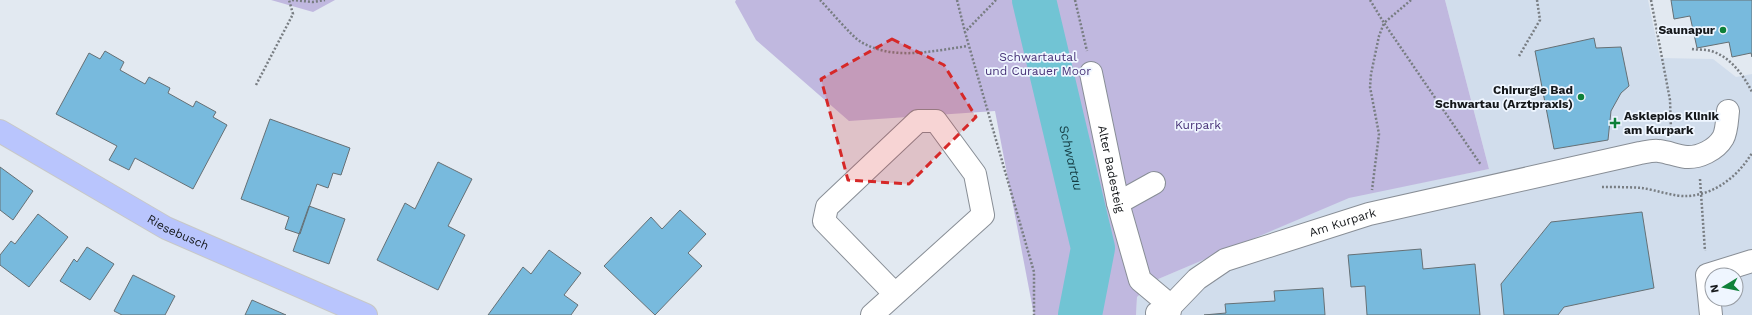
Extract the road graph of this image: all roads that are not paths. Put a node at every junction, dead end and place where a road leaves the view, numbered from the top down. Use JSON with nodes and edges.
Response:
{"nodes":[{"id":1,"x":1092,"y":73,"type":"road end"},
{"id":2,"x":1728,"y":111,"type":"dead end"},
{"id":3,"x":0,"y":131,"type":"edge"},
{"id":4,"x":1154,"y":183,"type":"dead end"},
{"id":5,"x":1118,"y":202,"type":"junction"},
{"id":6,"x":1752,"y":261,"type":"edge"},
{"id":7,"x":895,"y":294,"type":"junction"},
{"id":8,"x":1165,"y":312,"type":"edge"},
{"id":9,"x":366,"y":315,"type":"edge"},
{"id":10,"x":872,"y":315,"type":"edge"},
{"id":11,"x":1711,"y":315,"type":"edge"}],
"edges":[{"from":1,"to":5,"type":"street","name":"Alter Badesteig"},
{"from":2,"to":8,"type":"street","name":"Am Kurpark"},
{"from":3,"to":9,"type":"main road","name":"Riesebusch"},
{"from":4,"to":5,"type":"street"},
{"from":5,"to":8,"type":"street","name":"Alter Badesteig"},
{"from":6,"to":11,"type":"street"},
{"from":7,"to":7,"type":"street"},
{"from":7,"to":10,"type":"street"}]}
